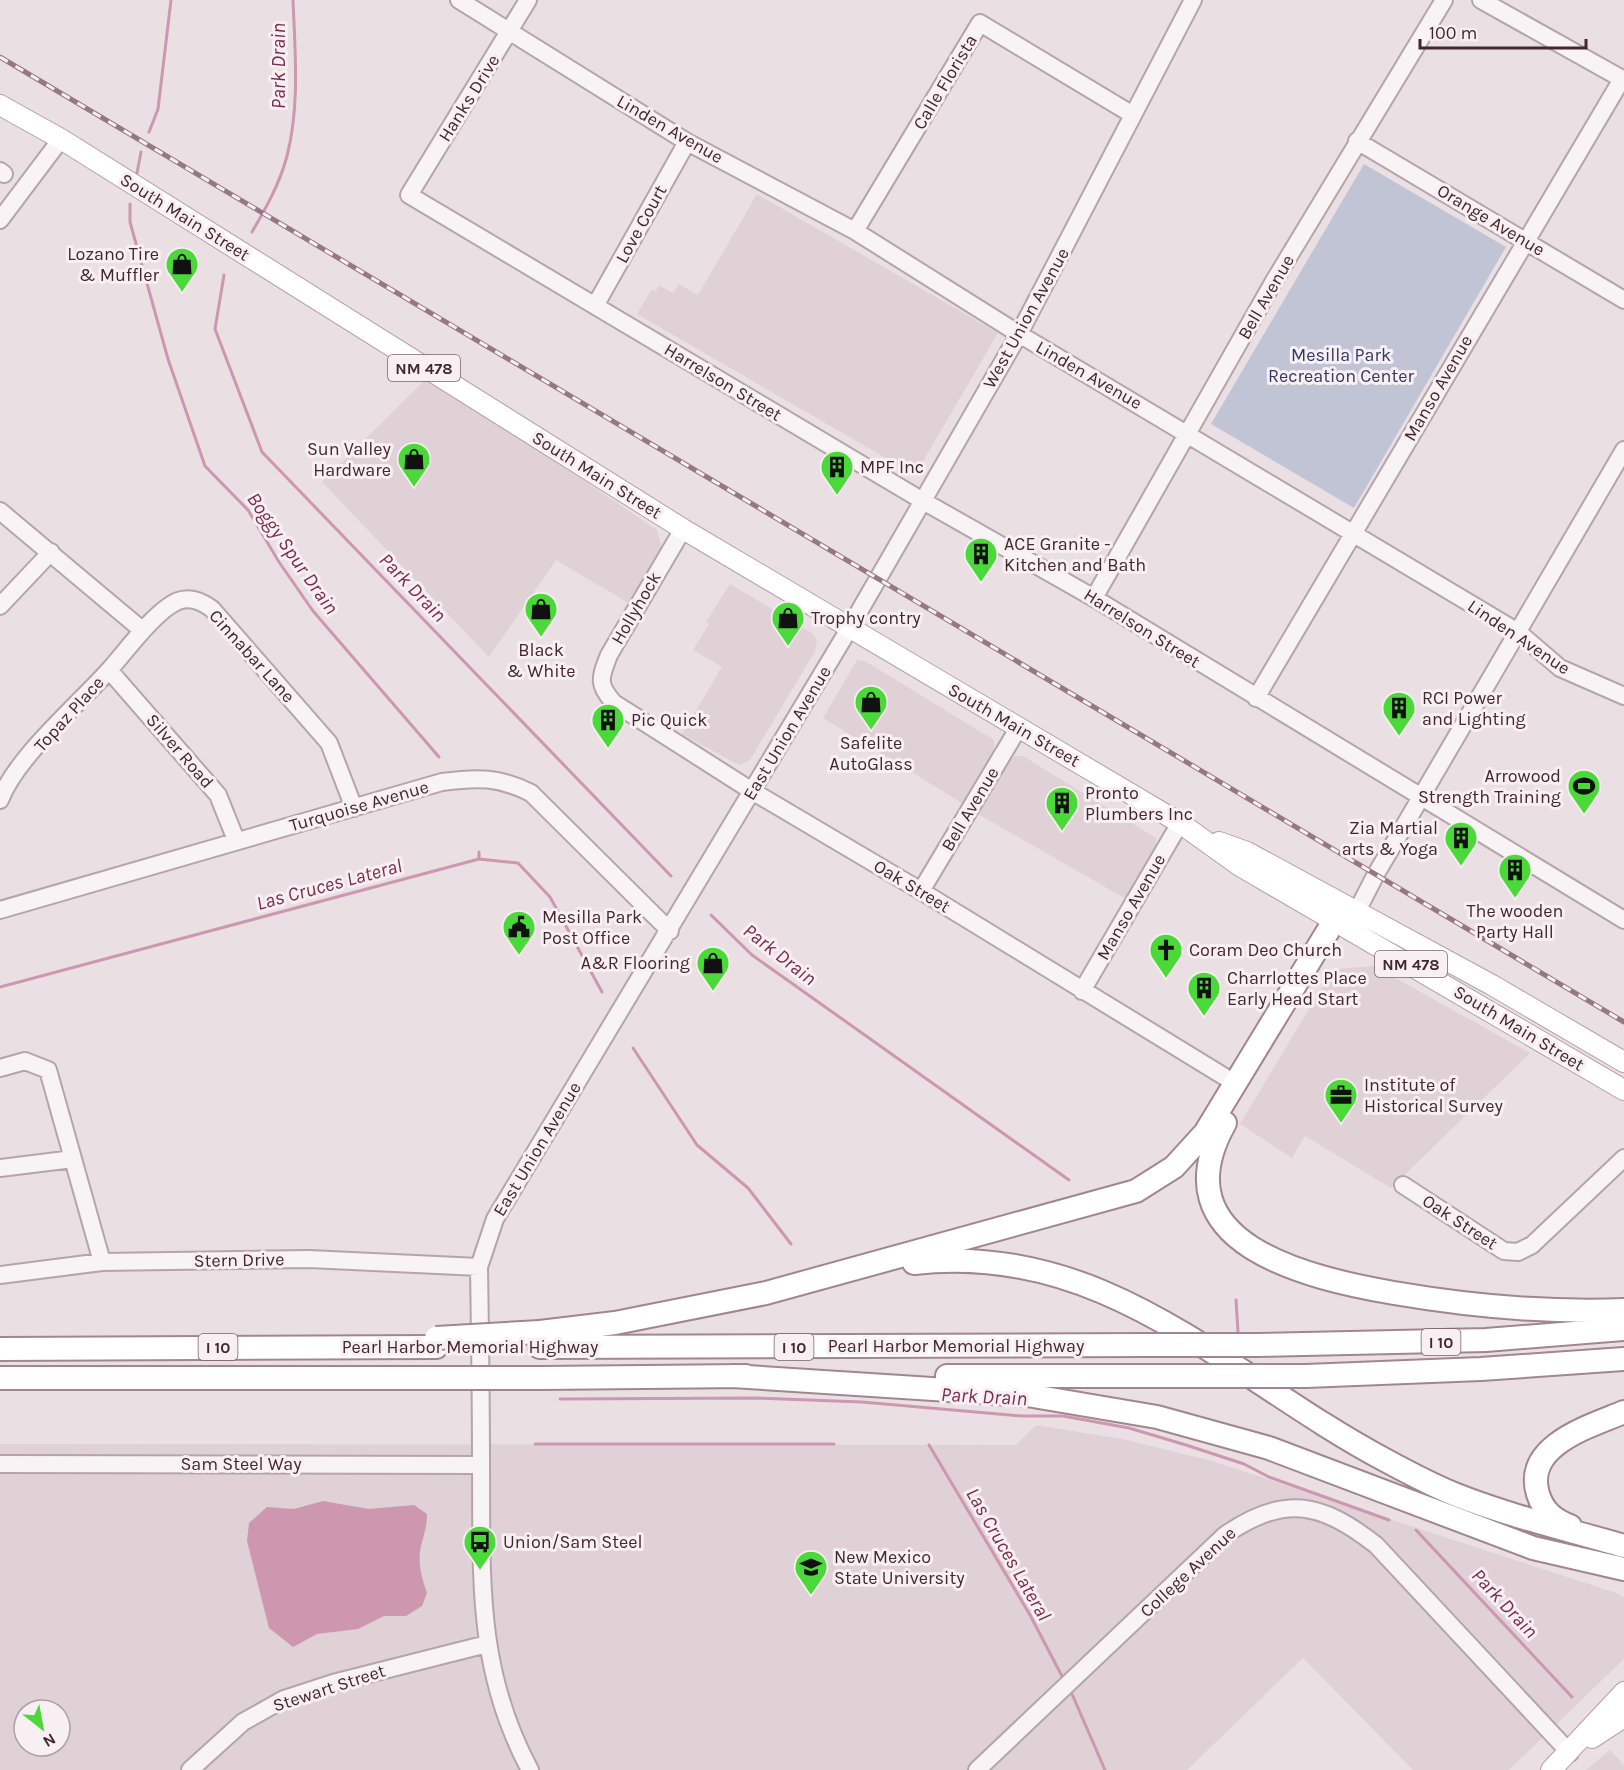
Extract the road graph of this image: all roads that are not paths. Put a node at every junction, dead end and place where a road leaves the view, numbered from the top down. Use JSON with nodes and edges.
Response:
{"nodes":[{"id":1,"x":459,"y":0,"type":"edge"},
{"id":2,"x":528,"y":0,"type":"edge"},
{"id":3,"x":1192,"y":0,"type":"edge"},
{"id":4,"x":1444,"y":0,"type":"edge"},
{"id":5,"x":1481,"y":0,"type":"edge"},
{"id":6,"x":510,"y":33,"type":"junction"},
{"id":7,"x":1623,"y":79,"type":"edge"},
{"id":8,"x":0,"y":105,"type":"edge"},
{"id":9,"x":1133,"y":115,"type":"junction"},
{"id":10,"x":61,"y":139,"type":"junction"},
{"id":11,"x":1357,"y":141,"type":"junction"},
{"id":12,"x":687,"y":142,"type":"junction"},
{"id":13,"x":409,"y":195,"type":"joint"},
{"id":14,"x":0,"y":220,"type":"edge"},
{"id":15,"x":855,"y":231,"type":"junction"},
{"id":16,"x":1525,"y":240,"type":"junction"},
{"id":17,"x":1624,"y":300,"type":"edge"},
{"id":18,"x":595,"y":306,"type":"junction"},
{"id":19,"x":1019,"y":334,"type":"junction"},
{"id":20,"x":1189,"y":433,"type":"junction"},
{"id":21,"x":1624,"y":450,"type":"edge"},
{"id":22,"x":923,"y":501,"type":"junction"},
{"id":23,"x":0,"y":511,"type":"edge"},
{"id":24,"x":683,"y":529,"type":"junction"},
{"id":25,"x":1353,"y":534,"type":"junction"},
{"id":26,"x":51,"y":552,"type":"junction"},
{"id":27,"x":1094,"y":598,"type":"junction"},
{"id":28,"x":0,"y":606,"type":"edge"},
{"id":29,"x":849,"y":629,"type":"junction"},
{"id":30,"x":142,"y":630,"type":"junction"},
{"id":31,"x":1518,"y":632,"type":"junction"},
{"id":32,"x":109,"y":670,"type":"junction"},
{"id":33,"x":603,"y":691,"type":"joint"},
{"id":34,"x":1624,"y":696,"type":"edge"},
{"id":35,"x":1256,"y":698,"type":"junction"},
{"id":36,"x":1018,"y":727,"type":"junction"},
{"id":37,"x":752,"y":791,"type":"junction"},
{"id":38,"x":1422,"y":798,"type":"junction"},
{"id":39,"x":0,"y":800,"type":"edge"},
{"id":40,"x":354,"y":808,"type":"junction"},
{"id":41,"x":1180,"y":823,"type":"junction"},
{"id":42,"x":236,"y":840,"type":"junction"},
{"id":43,"x":921,"y":891,"type":"junction"},
{"id":44,"x":0,"y":910,"type":"edge"},
{"id":45,"x":1345,"y":920,"type":"junction"},
{"id":46,"x":1624,"y":920,"type":"edge"},
{"id":47,"x":670,"y":931,"type":"junction"},
{"id":48,"x":1082,"y":991,"type":"junction"},
{"id":49,"x":1624,"y":1062,"type":"edge"},
{"id":50,"x":0,"y":1068,"type":"edge"},
{"id":51,"x":1225,"y":1077,"type":"dead end"},
{"id":52,"x":1624,"y":1090,"type":"edge"},
{"id":53,"x":1624,"y":1158,"type":"edge"},
{"id":54,"x":73,"y":1159,"type":"junction"},
{"id":55,"x":0,"y":1168,"type":"edge"},
{"id":56,"x":1403,"y":1185,"type":"dead end"},
{"id":57,"x":102,"y":1262,"type":"junction"},
{"id":58,"x":479,"y":1267,"type":"junction"},
{"id":59,"x":0,"y":1275,"type":"edge"},
{"id":60,"x":786,"y":1288,"type":"junction"},
{"id":61,"x":1624,"y":1310,"type":"edge"},
{"id":62,"x":1624,"y":1329,"type":"edge"},
{"id":63,"x":540,"y":1340,"type":"junction"},
{"id":64,"x":0,"y":1348,"type":"edge"},
{"id":65,"x":1624,"y":1359,"type":"edge"},
{"id":66,"x":732,"y":1376,"type":"junction"},
{"id":67,"x":0,"y":1378,"type":"edge"},
{"id":68,"x":1624,"y":1412,"type":"edge"},
{"id":69,"x":0,"y":1464,"type":"edge"},
{"id":70,"x":481,"y":1465,"type":"junction"},
{"id":71,"x":1617,"y":1544,"type":"edge"},
{"id":72,"x":1533,"y":1548,"type":"junction"},
{"id":73,"x":1624,"y":1569,"type":"edge"},
{"id":74,"x":1624,"y":1583,"type":"edge"},
{"id":75,"x":487,"y":1644,"type":"junction"},
{"id":76,"x":1624,"y":1692,"type":"edge"},
{"id":77,"x":1624,"y":1717,"type":"edge"},
{"id":78,"x":1570,"y":1753,"type":"junction"},
{"id":79,"x":190,"y":1770,"type":"edge"},
{"id":80,"x":530,"y":1770,"type":"edge"},
{"id":81,"x":977,"y":1770,"type":"edge"},
{"id":82,"x":1551,"y":1770,"type":"edge"}],
"edges":[{"from":1,"to":6,"type":"street","name":"Linden Avenue"},
{"from":2,"to":6,"type":"street","name":"Hanks Drive"},
{"from":3,"to":9,"type":"street","name":"West Union Avenue"},
{"from":4,"to":11,"type":"street","name":"Bell Avenue"},
{"from":5,"to":7,"type":"street"},
{"from":6,"to":12,"type":"street","name":"Linden Avenue"},
{"from":6,"to":13,"type":"street","name":"Hanks Drive"},
{"from":7,"to":16,"type":"street","name":"Manso Avenue"},
{"from":8,"to":10,"type":"main road","name":"South Main Street","number":"NM 478"},
{"from":9,"to":15,"type":"street","name":"Calle Florista"},
{"from":9,"to":19,"type":"street","name":"West Union Avenue"},
{"from":10,"to":14,"type":"street"},
{"from":10,"to":24,"type":"main road","name":"South Main Street","number":"NM 478"},
{"from":11,"to":16,"type":"street","name":"Orange Avenue"},
{"from":11,"to":20,"type":"street","name":"Bell Avenue"},
{"from":12,"to":15,"type":"street","name":"Linden Avenue"},
{"from":12,"to":18,"type":"street","name":"Love Court"},
{"from":13,"to":18,"type":"street","name":"Harrelson Street"},
{"from":15,"to":19,"type":"street","name":"Linden Avenue"},
{"from":16,"to":17,"type":"street","name":"Orange Avenue"},
{"from":16,"to":25,"type":"street","name":"Manso Avenue"},
{"from":18,"to":22,"type":"street","name":"Harrelson Street"},
{"from":19,"to":20,"type":"street","name":"Linden Avenue"},
{"from":19,"to":22,"type":"street","name":"West Union Avenue"},
{"from":20,"to":25,"type":"street","name":"Linden Avenue"},
{"from":20,"to":27,"type":"street","name":"Bell Avenue"},
{"from":21,"to":31,"type":"street"},
{"from":22,"to":27,"type":"street","name":"Harrelson Street"},
{"from":22,"to":29,"type":"street","name":"West Union Avenue"},
{"from":23,"to":26,"type":"street"},
{"from":24,"to":29,"type":"main road","name":"South Main Street","number":"NM 478"},
{"from":24,"to":33,"type":"street","name":"Hollyhock"},
{"from":25,"to":31,"type":"street","name":"Linden Avenue"},
{"from":25,"to":35,"type":"street","name":"Manso Avenue"},
{"from":26,"to":28,"type":"street"},
{"from":26,"to":30,"type":"street"},
{"from":27,"to":35,"type":"street","name":"Harrelson Street"},
{"from":29,"to":36,"type":"main road","name":"South Main Street","number":"NM 478"},
{"from":29,"to":37,"type":"street","name":"East Union Avenue"},
{"from":30,"to":32,"type":"street","name":"Topaz Place"},
{"from":30,"to":40,"type":"street","name":"Cinnabar Lane"},
{"from":31,"to":34,"type":"street","name":"Linden Avenue"},
{"from":31,"to":38,"type":"street"},
{"from":32,"to":39,"type":"street","name":"Topaz Place"},
{"from":32,"to":42,"type":"street","name":"Silver Road"},
{"from":33,"to":37,"type":"street","name":"Oak Street"},
{"from":35,"to":38,"type":"street","name":"Harrelson Street"},
{"from":36,"to":41,"type":"main road","name":"South Main Street","number":"NM 478"},
{"from":36,"to":43,"type":"street","name":"Bell Avenue"},
{"from":37,"to":43,"type":"street","name":"Oak Street"},
{"from":37,"to":47,"type":"street","name":"East Union Avenue"},
{"from":38,"to":45,"type":"street"},
{"from":38,"to":46,"type":"street","name":"Harrelson Street"},
{"from":40,"to":42,"type":"street","name":"Turquoise Avenue"},
{"from":40,"to":47,"type":"street","name":"Turquoise Avenue"},
{"from":41,"to":45,"type":"main road","name":"South Main Street","number":"NM 478"},
{"from":41,"to":48,"type":"street","name":"Manso Avenue"},
{"from":42,"to":44,"type":"street","name":"Turquoise Avenue"},
{"from":43,"to":48,"type":"street","name":"Oak Street"},
{"from":45,"to":49,"type":"main road","name":"South Main Street","number":"NM 478"},
{"from":45,"to":52,"type":"main road","name":"South Main Street","number":"NM 478"},
{"from":45,"to":60,"type":"highway"},
{"from":45,"to":61,"type":"highway"},
{"from":47,"to":58,"type":"street","name":"East Union Avenue"},
{"from":48,"to":51,"type":"street","name":"Oak Street"},
{"from":50,"to":54,"type":"street"},
{"from":53,"to":56,"type":"street","name":"Oak Street"},
{"from":54,"to":55,"type":"street"},
{"from":54,"to":57,"type":"street"},
{"from":57,"to":58,"type":"street","name":"Stern Drive"},
{"from":57,"to":59,"type":"street","name":"Stern Drive"},
{"from":58,"to":70,"type":"street","name":"East Union Avenue"},
{"from":60,"to":63,"type":"highway"},
{"from":60,"to":71,"type":"highway"},
{"from":62,"to":63,"type":"highway","name":"Pearl Harbor Memorial Highway","number":"I 10","bridge":true},
{"from":63,"to":64,"type":"highway","name":"Pearl Harbor Memorial Highway","number":"I 10"},
{"from":65,"to":66,"type":"highway","name":"Pearl Harbor Memorial Highway","number":"I 10","bridge":true},
{"from":66,"to":67,"type":"highway","name":"Pearl Harbor Memorial Highway","number":"I 10","bridge":true},
{"from":66,"to":72,"type":"highway"},
{"from":68,"to":71,"type":"highway"},
{"from":69,"to":70,"type":"street","name":"Sam Steel Way"},
{"from":70,"to":75,"type":"street","name":"East Union Avenue"},
{"from":72,"to":73,"type":"highway"},
{"from":72,"to":74,"type":"highway"},
{"from":75,"to":79,"type":"street","name":"Stewart Street"},
{"from":75,"to":80,"type":"street","name":"East Union Avenue"},
{"from":76,"to":78,"type":"main road"},
{"from":77,"to":78,"type":"main road"},
{"from":78,"to":81,"type":"street","name":"College Avenue"},
{"from":78,"to":82,"type":"main road"}]}
